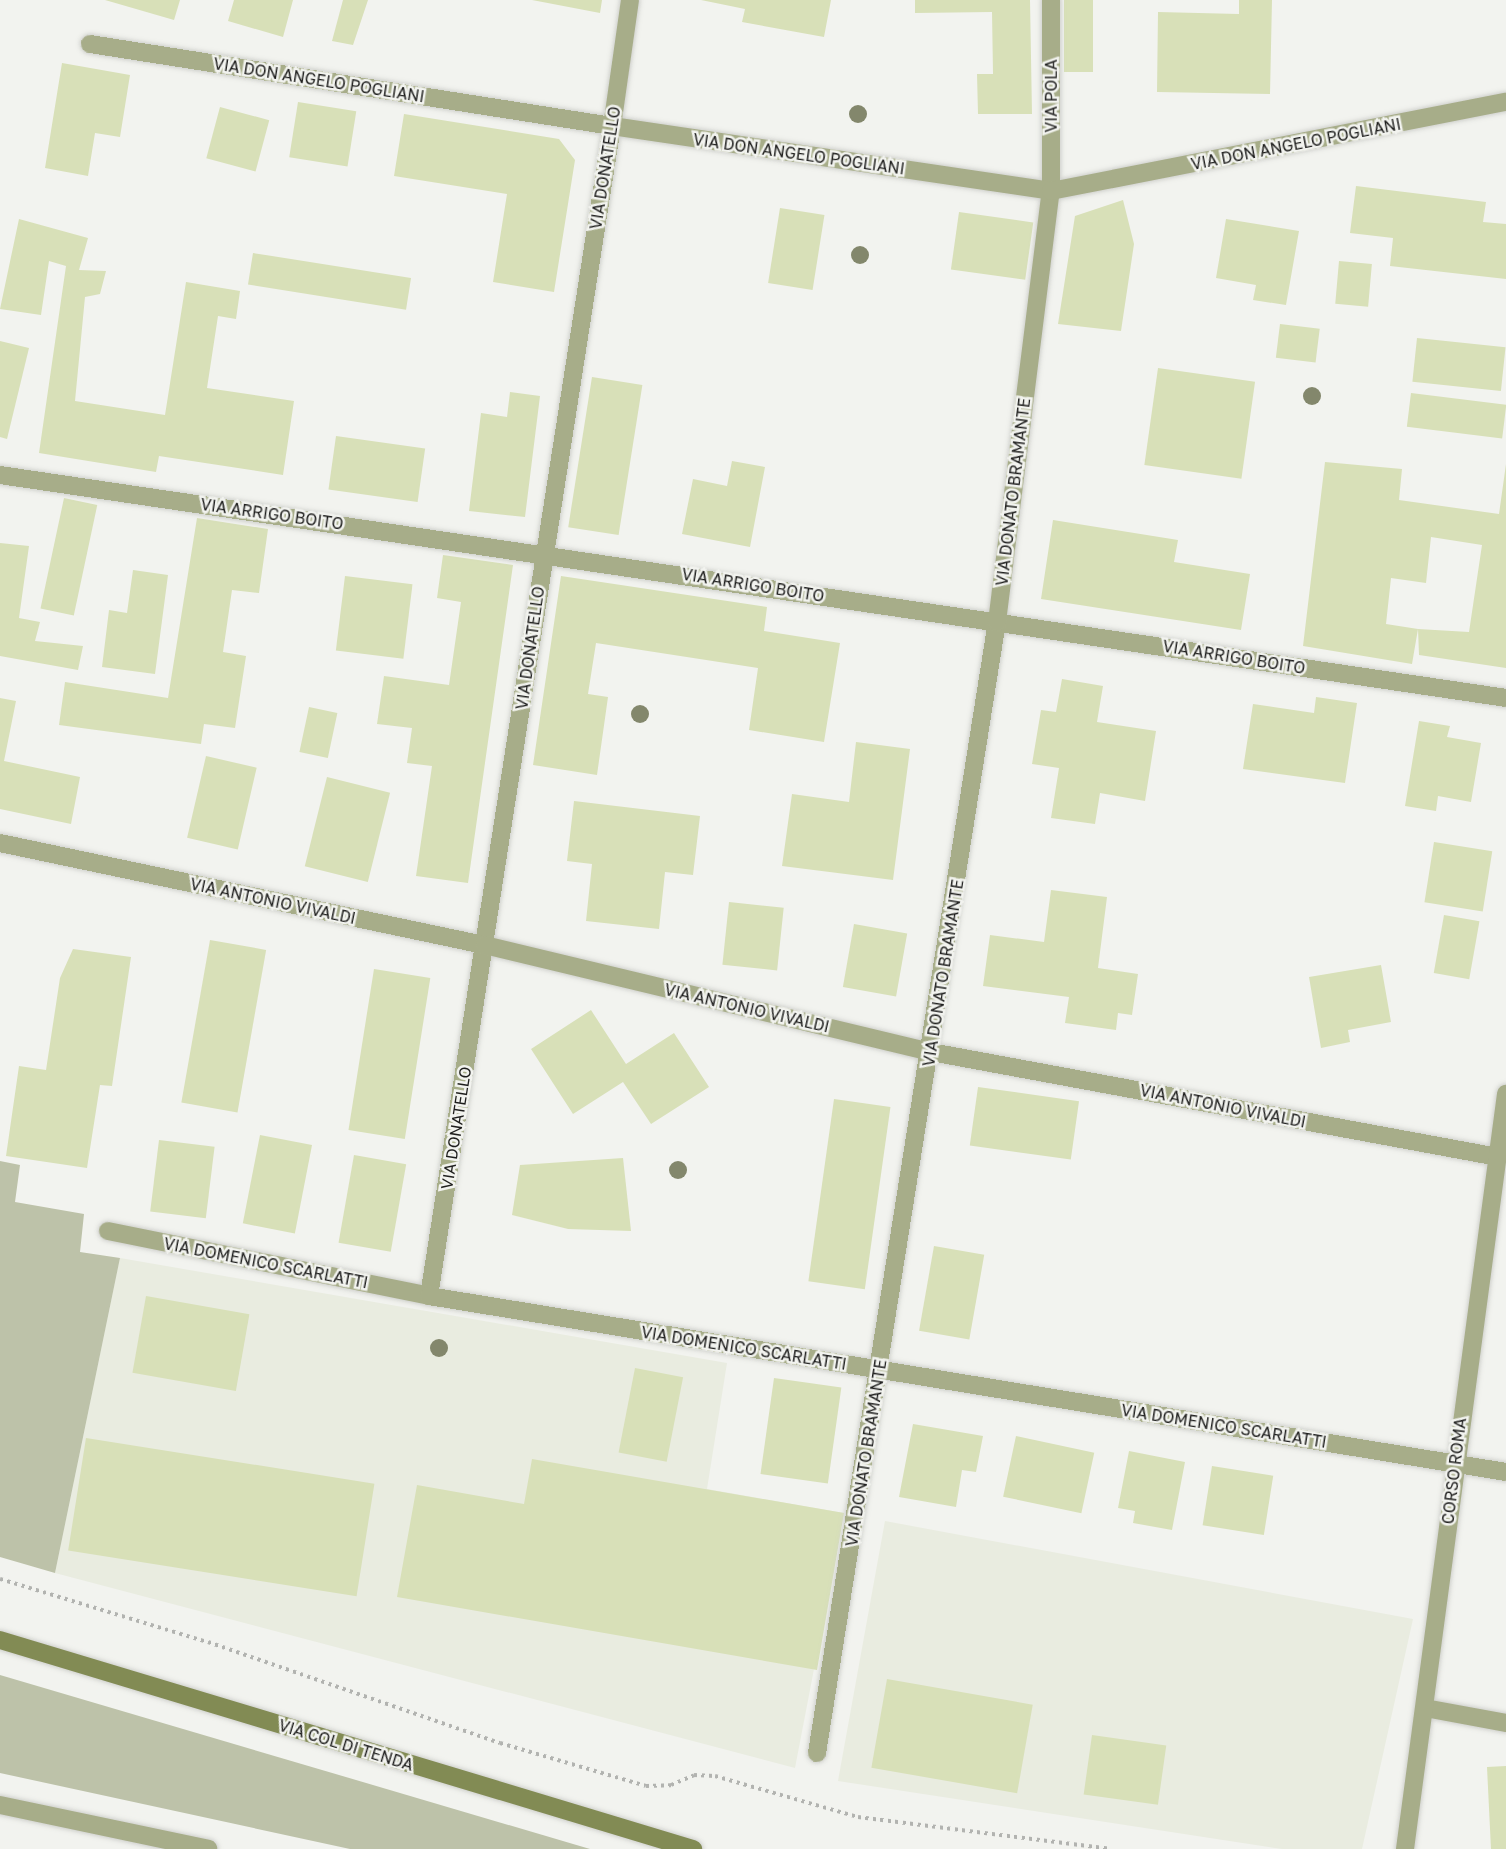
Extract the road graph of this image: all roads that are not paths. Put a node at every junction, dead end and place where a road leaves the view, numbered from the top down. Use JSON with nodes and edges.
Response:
{"nodes":[{"id":1,"x":630,"y":0,"type":"edge"},
{"id":2,"x":1052,"y":0,"type":"edge"},
{"id":3,"x":90,"y":44,"type":"dead end"},
{"id":4,"x":1506,"y":102,"type":"edge"},
{"id":5,"x":612,"y":126,"type":"junction"},
{"id":6,"x":1051,"y":191,"type":"junction"},
{"id":7,"x":0,"y":475,"type":"edge"},
{"id":8,"x":544,"y":553,"type":"junction"},
{"id":9,"x":997,"y":622,"type":"junction"},
{"id":10,"x":1506,"y":698,"type":"edge"},
{"id":11,"x":0,"y":843,"type":"edge"},
{"id":12,"x":485,"y":945,"type":"junction"},
{"id":13,"x":931,"y":1052,"type":"junction"},
{"id":14,"x":1506,"y":1094,"type":"edge"},
{"id":15,"x":1498,"y":1157,"type":"junction"},
{"id":16,"x":108,"y":1231,"type":"dead end"},
{"id":17,"x":429,"y":1296,"type":"junction"},
{"id":18,"x":879,"y":1370,"type":"junction"},
{"id":19,"x":1454,"y":1463,"type":"junction"},
{"id":20,"x":1506,"y":1472,"type":"edge"},
{"id":21,"x":0,"y":1640,"type":"edge"},
{"id":22,"x":1425,"y":1708,"type":"junction"},
{"id":23,"x":1506,"y":1723,"type":"edge"},
{"id":24,"x":817,"y":1753,"type":"dead end"},
{"id":25,"x":0,"y":1805,"type":"edge"},
{"id":26,"x":208,"y":1849,"type":"edge"},
{"id":27,"x":693,"y":1849,"type":"edge"},
{"id":28,"x":1405,"y":1849,"type":"edge"}],
"edges":[{"from":1,"to":5,"type":"street","name":"VIA DONATELLO"},
{"from":2,"to":6,"type":"street","name":"VIA POLA"},
{"from":3,"to":5,"type":"street","name":"VIA DON ANGELO POGLIANI"},
{"from":4,"to":6,"type":"street","name":"VIA DON ANGELO POGLIANI"},
{"from":5,"to":6,"type":"street","name":"VIA DON ANGELO POGLIANI"},
{"from":5,"to":8,"type":"street","name":"VIA DONATELLO"},
{"from":6,"to":9,"type":"street","name":"VIA DONATO BRAMANTE"},
{"from":7,"to":8,"type":"street","name":"VIA ARRIGO BOITO"},
{"from":8,"to":9,"type":"street","name":"VIA ARRIGO BOITO"},
{"from":8,"to":12,"type":"street","name":"VIA DONATELLO"},
{"from":9,"to":10,"type":"street","name":"VIA ARRIGO BOITO"},
{"from":9,"to":13,"type":"street","name":"VIA DONATO BRAMANTE"},
{"from":11,"to":12,"type":"street","name":"VIA ANTONIO VIVALDI"},
{"from":12,"to":13,"type":"street","name":"VIA ANTONIO VIVALDI"},
{"from":12,"to":17,"type":"street","name":"VIA DONATELLO"},
{"from":13,"to":15,"type":"street","name":"VIA ANTONIO VIVALDI"},
{"from":13,"to":18,"type":"street","name":"VIA DONATO BRAMANTE"},
{"from":14,"to":15,"type":"street","name":"CORSO ROMA"},
{"from":15,"to":19,"type":"street","name":"CORSO ROMA"},
{"from":16,"to":17,"type":"street","name":"VIA DOMENICO SCARLATTI"},
{"from":17,"to":18,"type":"street","name":"VIA DOMENICO SCARLATTI"},
{"from":18,"to":19,"type":"street","name":"VIA DOMENICO SCARLATTI"},
{"from":18,"to":24,"type":"street","name":"VIA DONATO BRAMANTE"},
{"from":19,"to":20,"type":"street","name":"VIA DOMENICO SCARLATTI"},
{"from":19,"to":22,"type":"street","name":"CORSO ROMA"},
{"from":21,"to":27,"type":"main road","name":"VIA COL DI TENDA"},
{"from":22,"to":23,"type":"street"},
{"from":22,"to":28,"type":"street","name":"CORSO ROMA"},
{"from":25,"to":26,"type":"street"}]}
